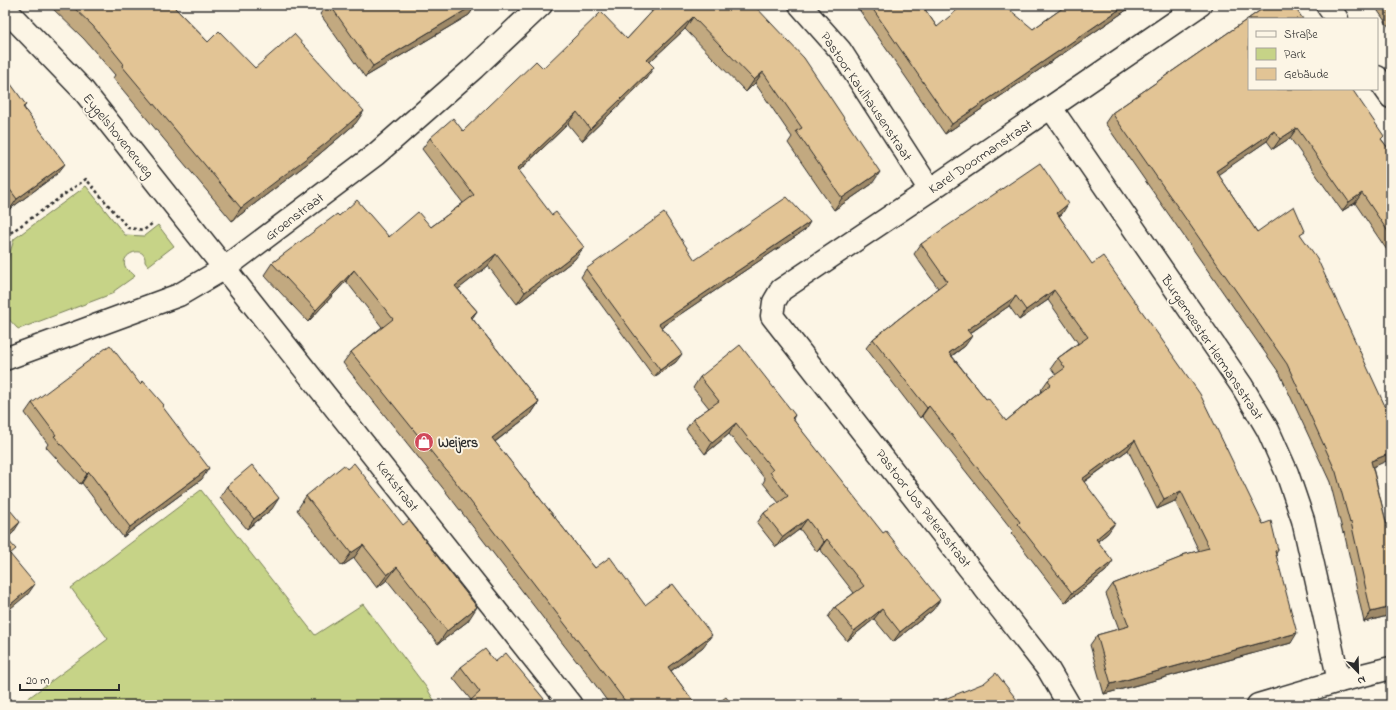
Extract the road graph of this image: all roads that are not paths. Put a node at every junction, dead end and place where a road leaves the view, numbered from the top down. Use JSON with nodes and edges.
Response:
{"nodes":[{"id":1,"x":541,"y":5,"type":"edge"},
{"id":2,"x":800,"y":5,"type":"edge"},
{"id":3,"x":1200,"y":5,"type":"edge"},
{"id":4,"x":1327,"y":5,"type":"edge"},
{"id":5,"x":6,"y":10,"type":"edge"},
{"id":6,"x":1336,"y":18,"type":"edge"},
{"id":7,"x":1378,"y":78,"type":"edge"},
{"id":8,"x":1391,"y":97,"type":"edge"},
{"id":9,"x":1051,"y":108,"type":"junction"},
{"id":10,"x":930,"y":190,"type":"junction"},
{"id":11,"x":225,"y":268,"type":"junction"},
{"id":12,"x":772,"y":316,"type":"joint"},
{"id":13,"x":5,"y":359,"type":"edge"},
{"id":14,"x":1391,"y":668,"type":"edge"},
{"id":15,"x":1339,"y":681,"type":"junction"},
{"id":16,"x":570,"y":705,"type":"edge"},
{"id":17,"x":1069,"y":705,"type":"edge"},
{"id":18,"x":1258,"y":705,"type":"edge"}],
"edges":[{"from":1,"to":11,"type":"street","name":"Groenstraat"},
{"from":2,"to":10,"type":"street","name":"Pastoor Kaulhausenstraat"},
{"from":3,"to":9,"type":"street","name":"Karel Doormanstraat"},
{"from":4,"to":6,"type":"street"},
{"from":5,"to":11,"type":"street","name":"Eygelshovenerweg"},
{"from":7,"to":8,"type":"street"},
{"from":9,"to":10,"type":"street","name":"Karel Doormanstraat"},
{"from":9,"to":15,"type":"street","name":"Burgemeester Hermansstraat"},
{"from":10,"to":12,"type":"street","name":"Karel Doormanstraat"},
{"from":11,"to":13,"type":"street","name":"Groenstraat"},
{"from":11,"to":16,"type":"street","name":"Kerkstraat"},
{"from":12,"to":17,"type":"street","name":"Pastoor Jos Petersstraat"},
{"from":14,"to":15,"type":"street"},
{"from":15,"to":18,"type":"street"}]}
